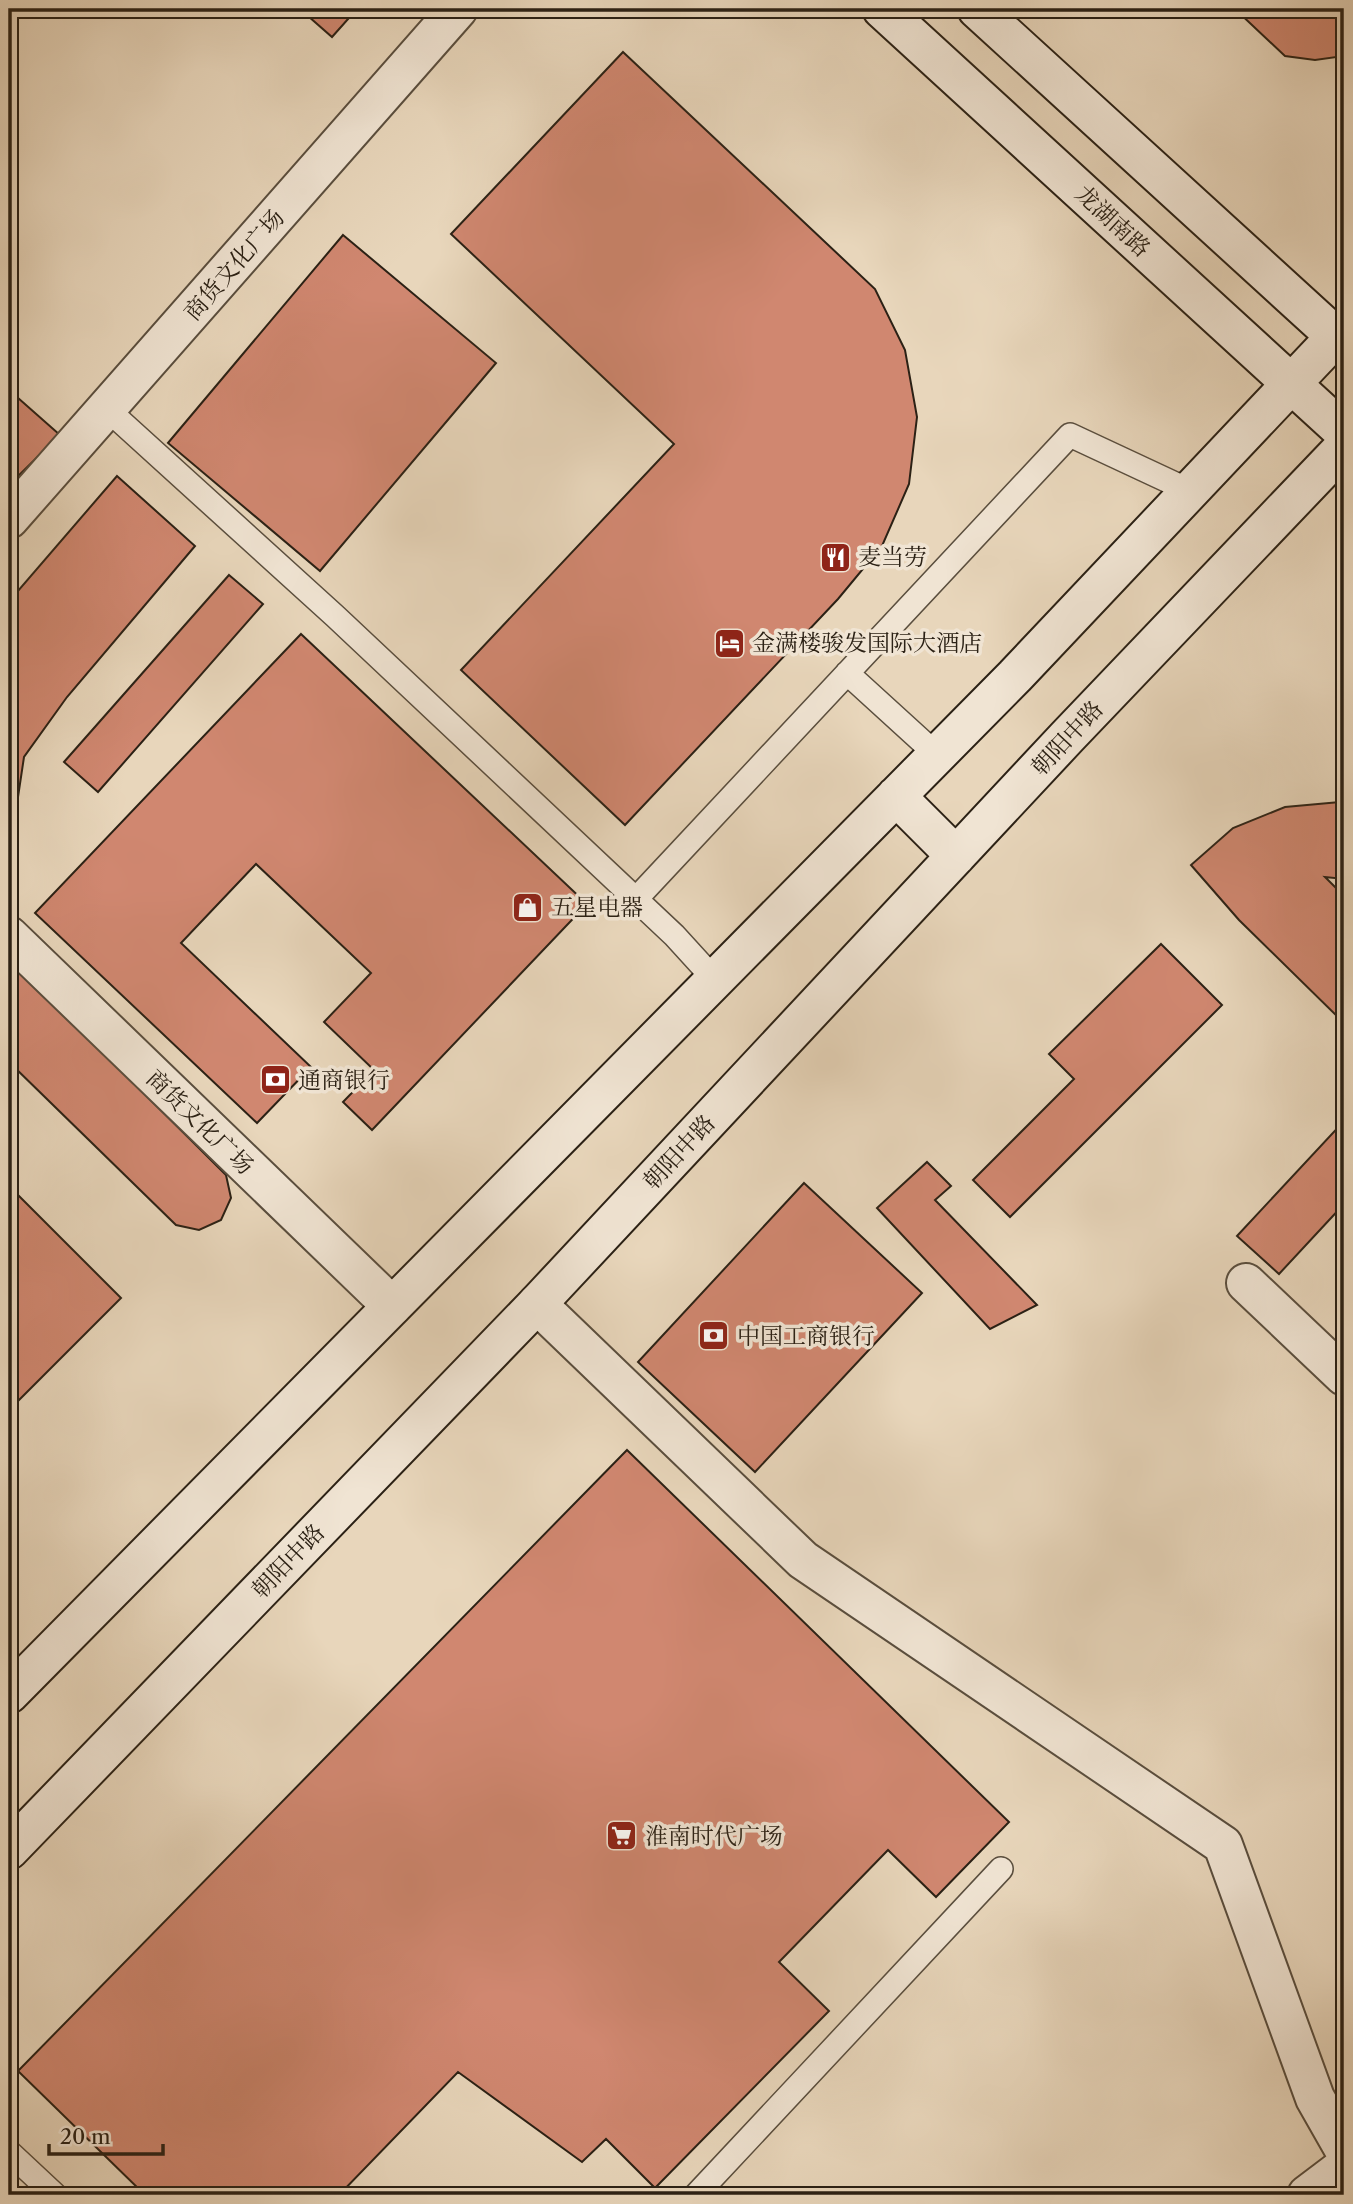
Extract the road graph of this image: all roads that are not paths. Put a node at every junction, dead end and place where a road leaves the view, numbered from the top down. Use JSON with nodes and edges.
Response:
{"nodes":[{"id":1,"x":458,"y":9,"type":"edge"},
{"id":2,"x":882,"y":9,"type":"edge"},
{"id":3,"x":977,"y":9,"type":"edge"},
{"id":4,"x":1342,"y":336,"type":"edge"},
{"id":5,"x":1291,"y":384,"type":"junction"},
{"id":6,"x":107,"y":409,"type":"junction"},
{"id":7,"x":1344,"y":432,"type":"edge"},
{"id":8,"x":1344,"y":447,"type":"edge"},
{"id":9,"x":1190,"y":491,"type":"junction"},
{"id":10,"x":9,"y":519,"type":"edge"},
{"id":11,"x":847,"y":673,"type":"junction"},
{"id":12,"x":937,"y":755,"type":"junction"},
{"id":13,"x":896,"y":796,"type":"junction"},
{"id":14,"x":956,"y":856,"type":"junction"},
{"id":15,"x":636,"y":900,"type":"junction"},
{"id":16,"x":9,"y":936,"type":"edge"},
{"id":17,"x":715,"y":980,"type":"junction"},
{"id":18,"x":1246,"y":1283,"type":"dead end"},
{"id":19,"x":537,"y":1304,"type":"junction"},
{"id":20,"x":392,"y":1306,"type":"junction"},
{"id":21,"x":1344,"y":1376,"type":"edge"},
{"id":22,"x":9,"y":1694,"type":"edge"},
{"id":23,"x":9,"y":1850,"type":"edge"},
{"id":24,"x":1002,"y":1869,"type":"dead end"},
{"id":25,"x":1344,"y":2149,"type":"edge"},
{"id":26,"x":9,"y":2152,"type":"edge"},
{"id":27,"x":1344,"y":2167,"type":"edge"},
{"id":28,"x":55,"y":2195,"type":"edge"},
{"id":29,"x":696,"y":2195,"type":"edge"},
{"id":30,"x":1307,"y":2195,"type":"edge"}],
"edges":[{"from":1,"to":6,"type":"main road","name":"商货文化广场"},
{"from":2,"to":5,"type":"main road","name":"龙湖南路"},
{"from":3,"to":4,"type":"main road"},
{"from":4,"to":5,"type":"main road"},
{"from":5,"to":7,"type":"main road","name":"龙湖南路"},
{"from":5,"to":9,"type":"main road"},
{"from":6,"to":10,"type":"main road","name":"商货文化广场"},
{"from":6,"to":15,"type":"lane"},
{"from":8,"to":14,"type":"main road","name":"朝阳中路"},
{"from":9,"to":11,"type":"lane"},
{"from":9,"to":12,"type":"main road"},
{"from":11,"to":12,"type":"lane"},
{"from":11,"to":15,"type":"lane"},
{"from":12,"to":13,"type":"main road"},
{"from":13,"to":14,"type":"main road"},
{"from":13,"to":17,"type":"main road"},
{"from":14,"to":19,"type":"main road","name":"朝阳中路"},
{"from":15,"to":17,"type":"lane"},
{"from":16,"to":20,"type":"main road","name":"商货文化广场"},
{"from":17,"to":20,"type":"main road"},
{"from":18,"to":21,"type":"main road"},
{"from":19,"to":23,"type":"main road","name":"朝阳中路"},
{"from":19,"to":25,"type":"main road"},
{"from":20,"to":22,"type":"main road"},
{"from":24,"to":29,"type":"lane"},
{"from":26,"to":28,"type":"lane"},
{"from":27,"to":30,"type":"main road"}]}
